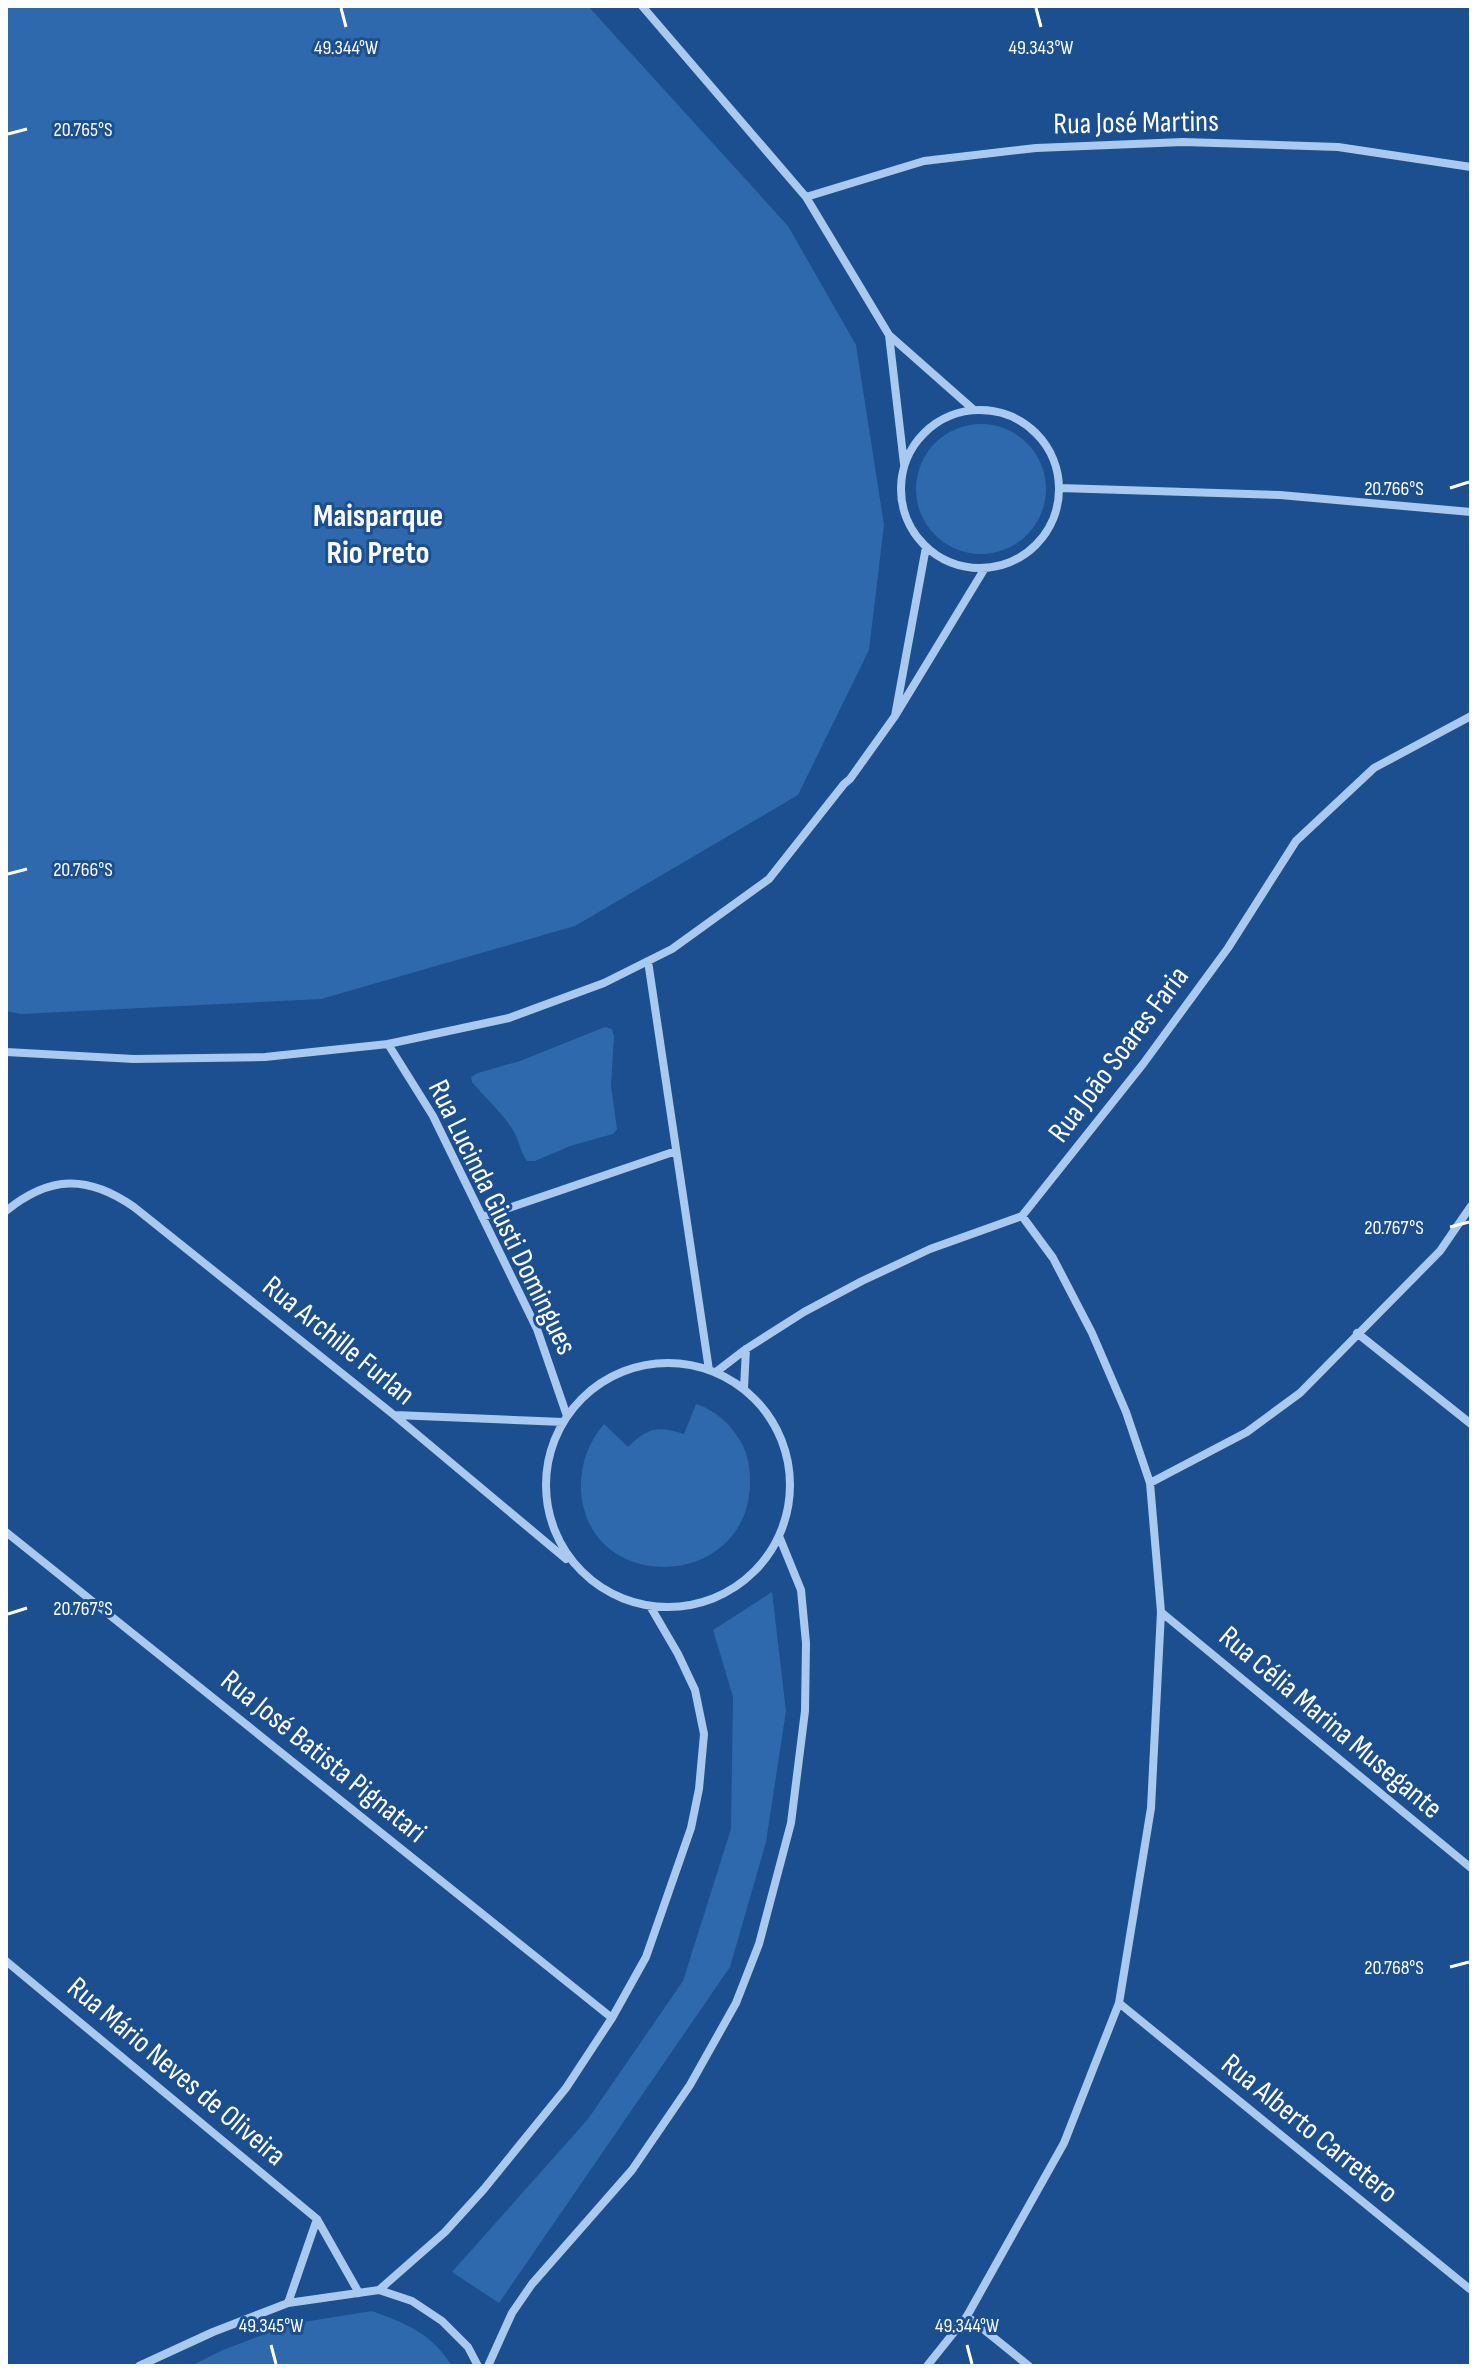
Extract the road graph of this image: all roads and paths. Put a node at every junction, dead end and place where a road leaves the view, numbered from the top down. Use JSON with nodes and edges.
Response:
{"nodes":[{"id":1,"x":642,"y":6,"type":"edge"},
{"id":2,"x":1471,"y":167,"type":"edge"},
{"id":3,"x":806,"y":197,"type":"junction"},
{"id":4,"x":889,"y":335,"type":"junction"},
{"id":5,"x":974,"y":410,"type":"junction"},
{"id":6,"x":904,"y":466,"type":"junction"},
{"id":7,"x":1060,"y":488,"type":"junction"},
{"id":8,"x":1471,"y":512,"type":"edge"},
{"id":9,"x":926,"y":547,"type":"junction"},
{"id":10,"x":985,"y":568,"type":"junction"},
{"id":11,"x":895,"y":716,"type":"junction"},
{"id":12,"x":1471,"y":716,"type":"edge"},
{"id":13,"x":648,"y":961,"type":"junction"},
{"id":14,"x":388,"y":1044,"type":"junction"},
{"id":15,"x":6,"y":1052,"type":"edge"},
{"id":16,"x":676,"y":1151,"type":"junction"},
{"id":17,"x":1471,"y":1206,"type":"edge"},
{"id":18,"x":6,"y":1211,"type":"edge"},
{"id":19,"x":1022,"y":1216,"type":"junction"},
{"id":20,"x":482,"y":1217,"type":"junction"},
{"id":21,"x":1357,"y":1333,"type":"junction"},
{"id":22,"x":746,"y":1349,"type":"junction"},
{"id":23,"x":712,"y":1371,"type":"junction"},
{"id":24,"x":744,"y":1388,"type":"junction"},
{"id":25,"x":394,"y":1415,"type":"junction"},
{"id":26,"x":565,"y":1419,"type":"junction"},
{"id":27,"x":1471,"y":1424,"type":"edge"},
{"id":28,"x":1150,"y":1483,"type":"junction"},
{"id":29,"x":6,"y":1532,"type":"edge"},
{"id":30,"x":779,"y":1536,"type":"junction"},
{"id":31,"x":585,"y":1575,"type":"junction"},
{"id":32,"x":650,"y":1606,"type":"junction"},
{"id":33,"x":1161,"y":1612,"type":"junction"},
{"id":34,"x":1471,"y":1868,"type":"edge"},
{"id":35,"x":6,"y":1961,"type":"edge"},
{"id":36,"x":1119,"y":2003,"type":"junction"},
{"id":37,"x":612,"y":2018,"type":"junction"},
{"id":38,"x":317,"y":2219,"type":"junction"},
{"id":39,"x":379,"y":2290,"type":"junction"},
{"id":40,"x":1471,"y":2290,"type":"edge"},
{"id":41,"x":359,"y":2293,"type":"junction"},
{"id":42,"x":288,"y":2303,"type":"junction"},
{"id":43,"x":967,"y":2316,"type":"junction"},
{"id":44,"x":139,"y":2366,"type":"edge"},
{"id":45,"x":478,"y":2366,"type":"edge"},
{"id":46,"x":488,"y":2366,"type":"edge"},
{"id":47,"x":927,"y":2366,"type":"edge"},
{"id":48,"x":1029,"y":2366,"type":"edge"}],
"edges":[{"from":1,"to":3,"type":"street"},
{"from":2,"to":3,"type":"street","name":"Rua José Martins"},
{"from":3,"to":4,"type":"street"},
{"from":4,"to":5,"type":"street"},
{"from":4,"to":6,"type":"street"},
{"from":5,"to":6,"type":"street"},
{"from":5,"to":7,"type":"street"},
{"from":6,"to":9,"type":"street"},
{"from":7,"to":8,"type":"street"},
{"from":7,"to":10,"type":"street"},
{"from":9,"to":10,"type":"street"},
{"from":9,"to":11,"type":"street","name":"Rua Lucinda Giusti Domingues"},
{"from":10,"to":11,"type":"street","name":"Rua Lucinda Giusti Domingues"},
{"from":11,"to":13,"type":"street","name":"Rua Lucinda Giusti Domingues"},
{"from":12,"to":19,"type":"street","name":"Rua João Soares Faria"},
{"from":13,"to":14,"type":"street","name":"Rua Lucinda Giusti Domingues"},
{"from":13,"to":16,"type":"street"},
{"from":14,"to":15,"type":"street","name":"Rua Lucinda Giusti Domingues"},
{"from":14,"to":20,"type":"street","name":"Rua Lucinda Giusti Domingues"},
{"from":16,"to":20,"type":"street"},
{"from":16,"to":23,"type":"street"},
{"from":17,"to":21,"type":"street"},
{"from":18,"to":25,"type":"street","name":"Rua Archille Furlan"},
{"from":19,"to":22,"type":"street"},
{"from":19,"to":28,"type":"street"},
{"from":20,"to":26,"type":"street","name":"Rua Lucinda Giusti Domingues"},
{"from":21,"to":27,"type":"street"},
{"from":21,"to":28,"type":"street"},
{"from":22,"to":23,"type":"street"},
{"from":22,"to":24,"type":"street"},
{"from":23,"to":24,"type":"street"},
{"from":23,"to":26,"type":"street"},
{"from":24,"to":30,"type":"street"},
{"from":25,"to":26,"type":"street"},
{"from":25,"to":31,"type":"street","name":"Rua Archille Furlan"},
{"from":26,"to":31,"type":"street"},
{"from":28,"to":33,"type":"street"},
{"from":29,"to":37,"type":"street","name":"Rua José Batista Pignatari"},
{"from":30,"to":32,"type":"street"},
{"from":30,"to":46,"type":"street"},
{"from":31,"to":32,"type":"street"},
{"from":32,"to":37,"type":"street"},
{"from":33,"to":34,"type":"street","name":"Rua Célia Marina Musegante"},
{"from":33,"to":36,"type":"street"},
{"from":35,"to":38,"type":"street","name":"Rua Mário Neves de Oliveira"},
{"from":36,"to":40,"type":"street","name":"Rua Alberto Carretero"},
{"from":36,"to":43,"type":"street"},
{"from":37,"to":39,"type":"street"},
{"from":38,"to":41,"type":"street","name":"Rua Mário Neves de Oliveira"},
{"from":38,"to":42,"type":"street"},
{"from":39,"to":41,"type":"street"},
{"from":39,"to":45,"type":"street"},
{"from":41,"to":42,"type":"street"},
{"from":42,"to":44,"type":"street"},
{"from":43,"to":47,"type":"street"},
{"from":43,"to":48,"type":"street"}]}
